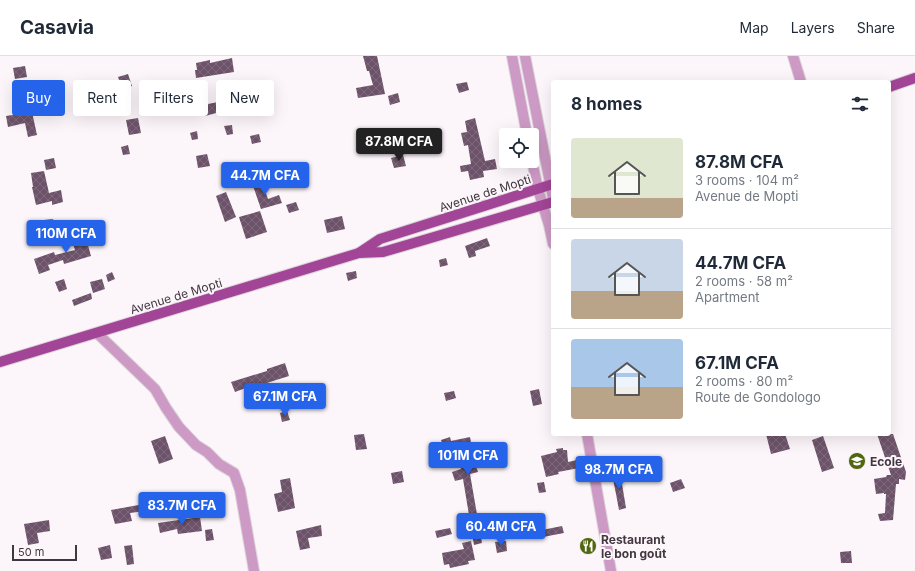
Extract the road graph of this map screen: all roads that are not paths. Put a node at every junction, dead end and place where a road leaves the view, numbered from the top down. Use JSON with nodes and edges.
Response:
{"nodes":[{"id":1,"x":512,"y":56,"type":"edge"},
{"id":2,"x":525,"y":56,"type":"edge"},
{"id":3,"x":793,"y":56,"type":"edge"},
{"id":4,"x":915,"y":78,"type":"edge"},
{"id":5,"x":800,"y":80,"type":"edge"},
{"id":6,"x":891,"y":86,"type":"edge"},
{"id":7,"x":526,"y":128,"type":"edge"},
{"id":8,"x":533,"y":168,"type":"edge"},
{"id":9,"x":551,"y":180,"type":"edge"},
{"id":10,"x":551,"y":185,"type":"edge"},
{"id":11,"x":538,"y":190,"type":"junction"},
{"id":12,"x":551,"y":203,"type":"edge"},
{"id":13,"x":542,"y":205,"type":"junction"},
{"id":14,"x":551,"y":219,"type":"edge"},
{"id":15,"x":550,"y":225,"type":"junction"},
{"id":16,"x":551,"y":231,"type":"edge"},
{"id":17,"x":359,"y":253,"type":"junction"},
{"id":18,"x":97,"y":333,"type":"junction"},
{"id":19,"x":0,"y":362,"type":"edge"},
{"id":20,"x":587,"y":436,"type":"edge"},
{"id":21,"x":254,"y":571,"type":"edge"},
{"id":22,"x":611,"y":571,"type":"edge"}],
"edges":[{"from":1,"to":7,"type":"street"},
{"from":2,"to":9,"type":"street"},
{"from":3,"to":5,"type":"street"},
{"from":4,"to":6,"type":"main road"},
{"from":8,"to":11,"type":"street"},
{"from":10,"to":11,"type":"main road","name":"Avenue de Mopti"},
{"from":11,"to":13,"type":"street"},
{"from":11,"to":17,"type":"main road","name":"Avenue de Mopti"},
{"from":12,"to":13,"type":"main road","name":"Avenue de Mopti"},
{"from":13,"to":15,"type":"street"},
{"from":13,"to":17,"type":"main road","name":"Avenue de Mopti"},
{"from":14,"to":15,"type":"street"},
{"from":15,"to":16,"type":"street"},
{"from":17,"to":18,"type":"main road","name":"Avenue de Mopti"},
{"from":18,"to":19,"type":"main road","name":"Avenue de Mopti"},
{"from":18,"to":21,"type":"street"},
{"from":20,"to":22,"type":"street"}]}
